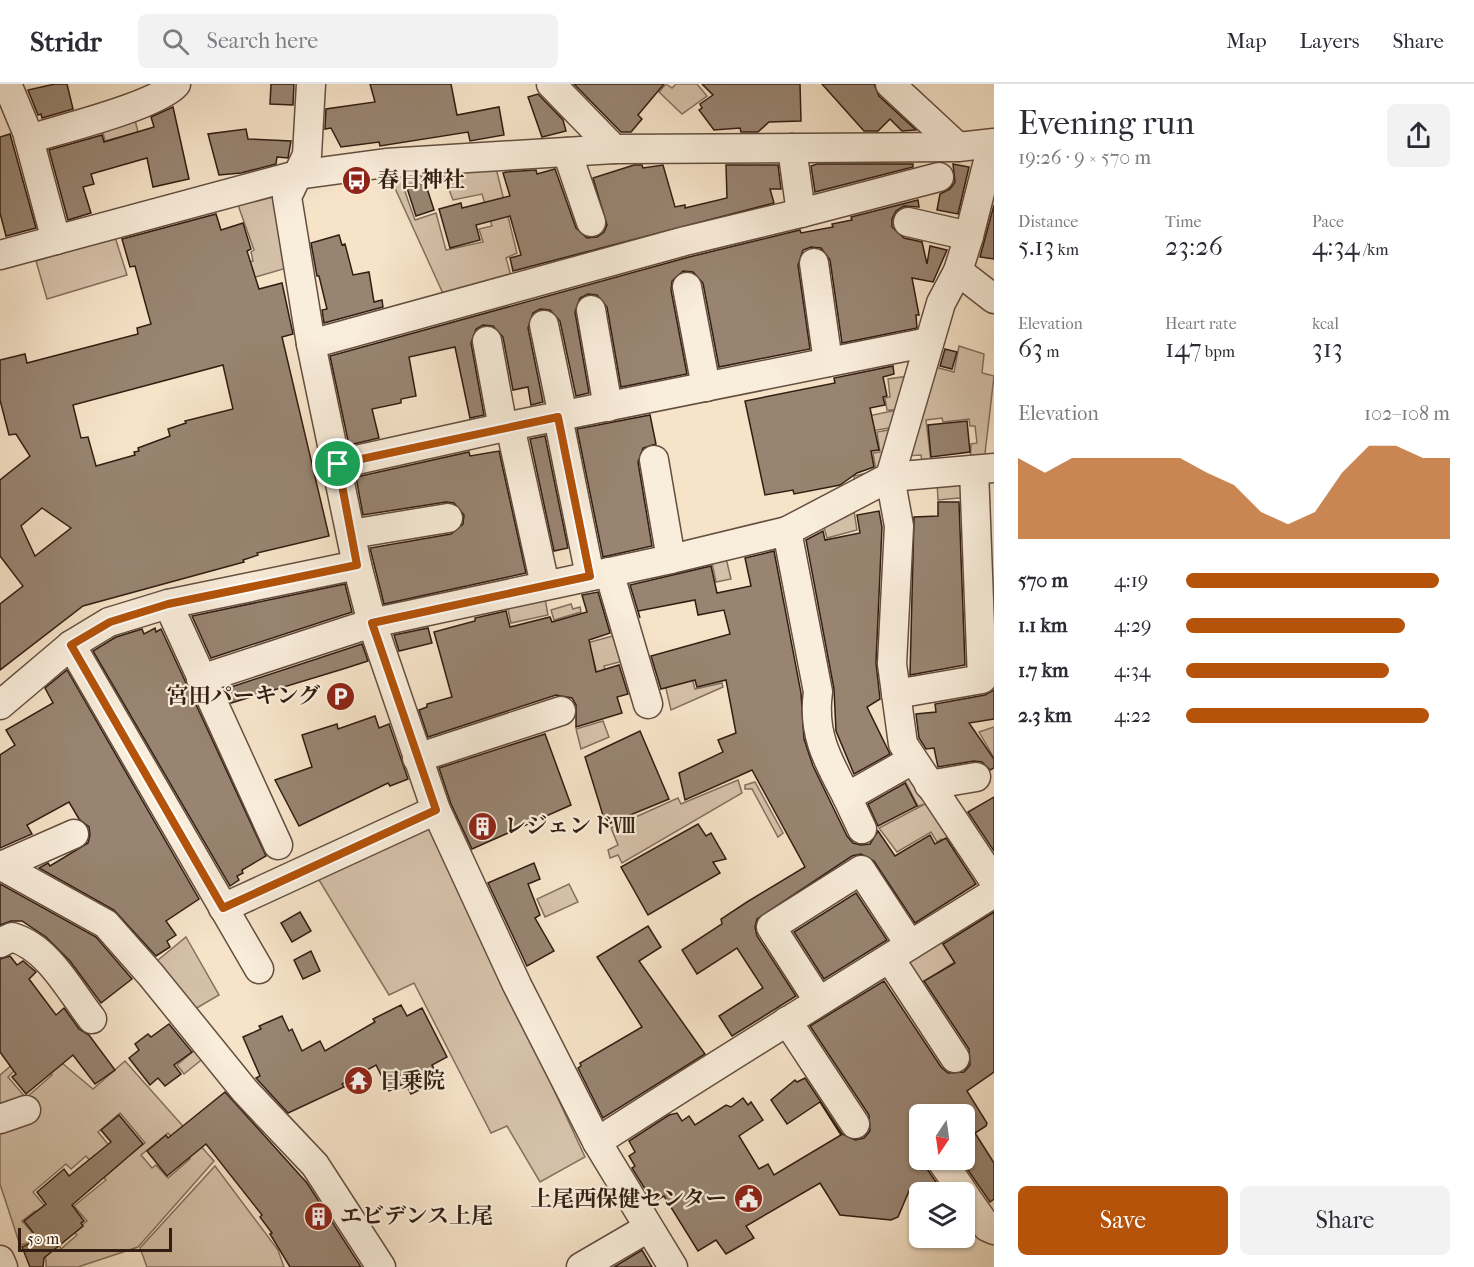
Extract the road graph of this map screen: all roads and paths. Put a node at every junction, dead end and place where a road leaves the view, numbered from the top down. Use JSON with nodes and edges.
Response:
{"nodes":[{"id":1,"x":7,"y":84,"type":"edge"},
{"id":2,"x":176,"y":84,"type":"edge"},
{"id":3,"x":311,"y":84,"type":"edge"},
{"id":4,"x":551,"y":84,"type":"edge"},
{"id":5,"x":890,"y":84,"type":"edge"},
{"id":6,"x":29,"y":139,"type":"junction"},
{"id":7,"x":792,"y":148,"type":"junction"},
{"id":8,"x":614,"y":149,"type":"junction"},
{"id":9,"x":567,"y":152,"type":"junction"},
{"id":10,"x":981,"y":154,"type":"edge"},
{"id":11,"x":297,"y":175,"type":"junction"},
{"id":12,"x":939,"y":177,"type":"dead end"},
{"id":13,"x":801,"y":213,"type":"junction"},
{"id":14,"x":591,"y":222,"type":"dead end"},
{"id":15,"x":908,"y":222,"type":"dead end"},
{"id":16,"x":969,"y":236,"type":"junction"},
{"id":17,"x":56,"y":240,"type":"junction"},
{"id":18,"x":0,"y":255,"type":"edge"},
{"id":19,"x":814,"y":262,"type":"dead end"},
{"id":20,"x":946,"y":282,"type":"junction"},
{"id":21,"x":687,"y":287,"type":"dead end"},
{"id":22,"x":994,"y":299,"type":"edge"},
{"id":23,"x":591,"y":310,"type":"dead end"},
{"id":24,"x":544,"y":326,"type":"dead end"},
{"id":25,"x":487,"y":341,"type":"dead end"},
{"id":26,"x":929,"y":342,"type":"junction"},
{"id":27,"x":311,"y":344,"type":"junction"},
{"id":28,"x":828,"y":362,"type":"junction"},
{"id":29,"x":706,"y":387,"type":"junction"},
{"id":30,"x":608,"y":407,"type":"junction"},
{"id":31,"x":560,"y":416,"type":"junction"},
{"id":32,"x":507,"y":427,"type":"junction"},
{"id":33,"x":654,"y":460,"type":"dead end"},
{"id":34,"x":338,"y":464,"type":"junction"},
{"id":35,"x":984,"y":469,"type":"edge"},
{"id":36,"x":891,"y":477,"type":"junction"},
{"id":37,"x":448,"y":518,"type":"dead end"},
{"id":38,"x":787,"y":531,"type":"junction"},
{"id":39,"x":351,"y":534,"type":"junction"},
{"id":40,"x":671,"y":559,"type":"junction"},
{"id":41,"x":357,"y":565,"type":"junction"},
{"id":42,"x":599,"y":574,"type":"junction"},
{"id":43,"x":545,"y":585,"type":"junction"},
{"id":44,"x":168,"y":604,"type":"junction"},
{"id":45,"x":372,"y":623,"type":"junction"},
{"id":46,"x":71,"y":645,"type":"junction"},
{"id":47,"x":988,"y":648,"type":"edge"},
{"id":48,"x":201,"y":680,"type":"junction"},
{"id":49,"x":896,"y":694,"type":"junction"},
{"id":50,"x":648,"y":704,"type":"dead end"},
{"id":51,"x":0,"y":705,"type":"edge"},
{"id":52,"x":561,"y":711,"type":"dead end"},
{"id":53,"x":417,"y":758,"type":"junction"},
{"id":54,"x":912,"y":760,"type":"junction"},
{"id":55,"x":976,"y":777,"type":"dead end"},
{"id":56,"x":929,"y":785,"type":"junction"},
{"id":57,"x":847,"y":797,"type":"junction"},
{"id":58,"x":436,"y":810,"type":"junction"},
{"id":59,"x":862,"y":829,"type":"dead end"},
{"id":60,"x":74,"y":834,"type":"dead end"},
{"id":61,"x":278,"y":845,"type":"dead end"},
{"id":62,"x":0,"y":866,"type":"edge"},
{"id":63,"x":994,"y":881,"type":"edge"},
{"id":64,"x":994,"y":893,"type":"edge"},
{"id":65,"x":223,"y":908,"type":"junction"},
{"id":66,"x":0,"y":943,"type":"edge"},
{"id":67,"x":900,"y":952,"type":"junction"},
{"id":68,"x":259,"y":969,"type":"dead end"},
{"id":69,"x":818,"y":1000,"type":"junction"},
{"id":70,"x":93,"y":1019,"type":"dead end"},
{"id":71,"x":787,"y":1021,"type":"junction"},
{"id":72,"x":955,"y":1058,"type":"dead end"},
{"id":73,"x":855,"y":1124,"type":"dead end"},
{"id":74,"x":597,"y":1142,"type":"junction"},
{"id":75,"x":975,"y":1209,"type":"edge"},
{"id":76,"x":648,"y":1228,"type":"junction"},
{"id":77,"x":994,"y":1230,"type":"edge"},
{"id":78,"x":0,"y":1260,"type":"edge"},
{"id":79,"x":3,"y":1267,"type":"edge"},
{"id":80,"x":381,"y":1267,"type":"edge"},
{"id":81,"x":581,"y":1267,"type":"edge"},
{"id":82,"x":672,"y":1267,"type":"edge"}],
"edges":[{"from":1,"to":6,"type":"street"},
{"from":2,"to":6,"type":"street"},
{"from":3,"to":11,"type":"street"},
{"from":4,"to":8,"type":"street"},
{"from":5,"to":10,"type":"street"},
{"from":6,"to":17,"type":"street"},
{"from":7,"to":8,"type":"street"},
{"from":7,"to":10,"type":"street"},
{"from":7,"to":13,"type":"street"},
{"from":8,"to":9,"type":"street"},
{"from":9,"to":11,"type":"street"},
{"from":9,"to":14,"type":"street"},
{"from":10,"to":16,"type":"street"},
{"from":11,"to":17,"type":"street"},
{"from":11,"to":27,"type":"street"},
{"from":12,"to":13,"type":"street"},
{"from":13,"to":27,"type":"street"},
{"from":15,"to":16,"type":"street"},
{"from":16,"to":20,"type":"street"},
{"from":17,"to":18,"type":"street"},
{"from":19,"to":28,"type":"street"},
{"from":20,"to":22,"type":"street"},
{"from":20,"to":26,"type":"street"},
{"from":21,"to":29,"type":"street"},
{"from":23,"to":30,"type":"street"},
{"from":24,"to":31,"type":"street"},
{"from":25,"to":32,"type":"street"},
{"from":26,"to":28,"type":"street"},
{"from":26,"to":36,"type":"street"},
{"from":27,"to":34,"type":"street"},
{"from":28,"to":29,"type":"street"},
{"from":29,"to":30,"type":"street"},
{"from":30,"to":31,"type":"street"},
{"from":31,"to":32,"type":"street"},
{"from":31,"to":42,"type":"street"},
{"from":32,"to":34,"type":"street"},
{"from":32,"to":43,"type":"street"},
{"from":33,"to":40,"type":"street"},
{"from":34,"to":39,"type":"street"},
{"from":35,"to":36,"type":"street"},
{"from":35,"to":47,"type":"street"},
{"from":36,"to":38,"type":"street"},
{"from":36,"to":49,"type":"street"},
{"from":37,"to":39,"type":"street"},
{"from":38,"to":40,"type":"street"},
{"from":38,"to":57,"type":"street"},
{"from":39,"to":41,"type":"street"},
{"from":40,"to":42,"type":"street"},
{"from":41,"to":44,"type":"street"},
{"from":41,"to":45,"type":"street"},
{"from":42,"to":43,"type":"street"},
{"from":42,"to":50,"type":"street"},
{"from":43,"to":45,"type":"street"},
{"from":44,"to":46,"type":"street"},
{"from":44,"to":48,"type":"street"},
{"from":45,"to":48,"type":"street"},
{"from":45,"to":53,"type":"street"},
{"from":46,"to":51,"type":"street"},
{"from":46,"to":65,"type":"street"},
{"from":47,"to":49,"type":"street"},
{"from":48,"to":61,"type":"street"},
{"from":49,"to":54,"type":"street"},
{"from":52,"to":53,"type":"street"},
{"from":53,"to":58,"type":"street"},
{"from":54,"to":56,"type":"street"},
{"from":54,"to":57,"type":"street"},
{"from":55,"to":56,"type":"street"},
{"from":56,"to":63,"type":"street"},
{"from":57,"to":59,"type":"street"},
{"from":58,"to":65,"type":"street"},
{"from":58,"to":74,"type":"street"},
{"from":60,"to":62,"type":"street"},
{"from":62,"to":80,"type":"street"},
{"from":64,"to":67,"type":"street"},
{"from":65,"to":68,"type":"street"},
{"from":66,"to":70,"type":"street"},
{"from":67,"to":69,"type":"street"},
{"from":67,"to":69,"type":"street"},
{"from":67,"to":72,"type":"street"},
{"from":69,"to":71,"type":"street"},
{"from":71,"to":73,"type":"street"},
{"from":71,"to":74,"type":"street"},
{"from":74,"to":76,"type":"street"},
{"from":75,"to":77,"type":"street"},
{"from":76,"to":81,"type":"street"},
{"from":76,"to":82,"type":"street"},
{"from":78,"to":79,"type":"street"}]}
